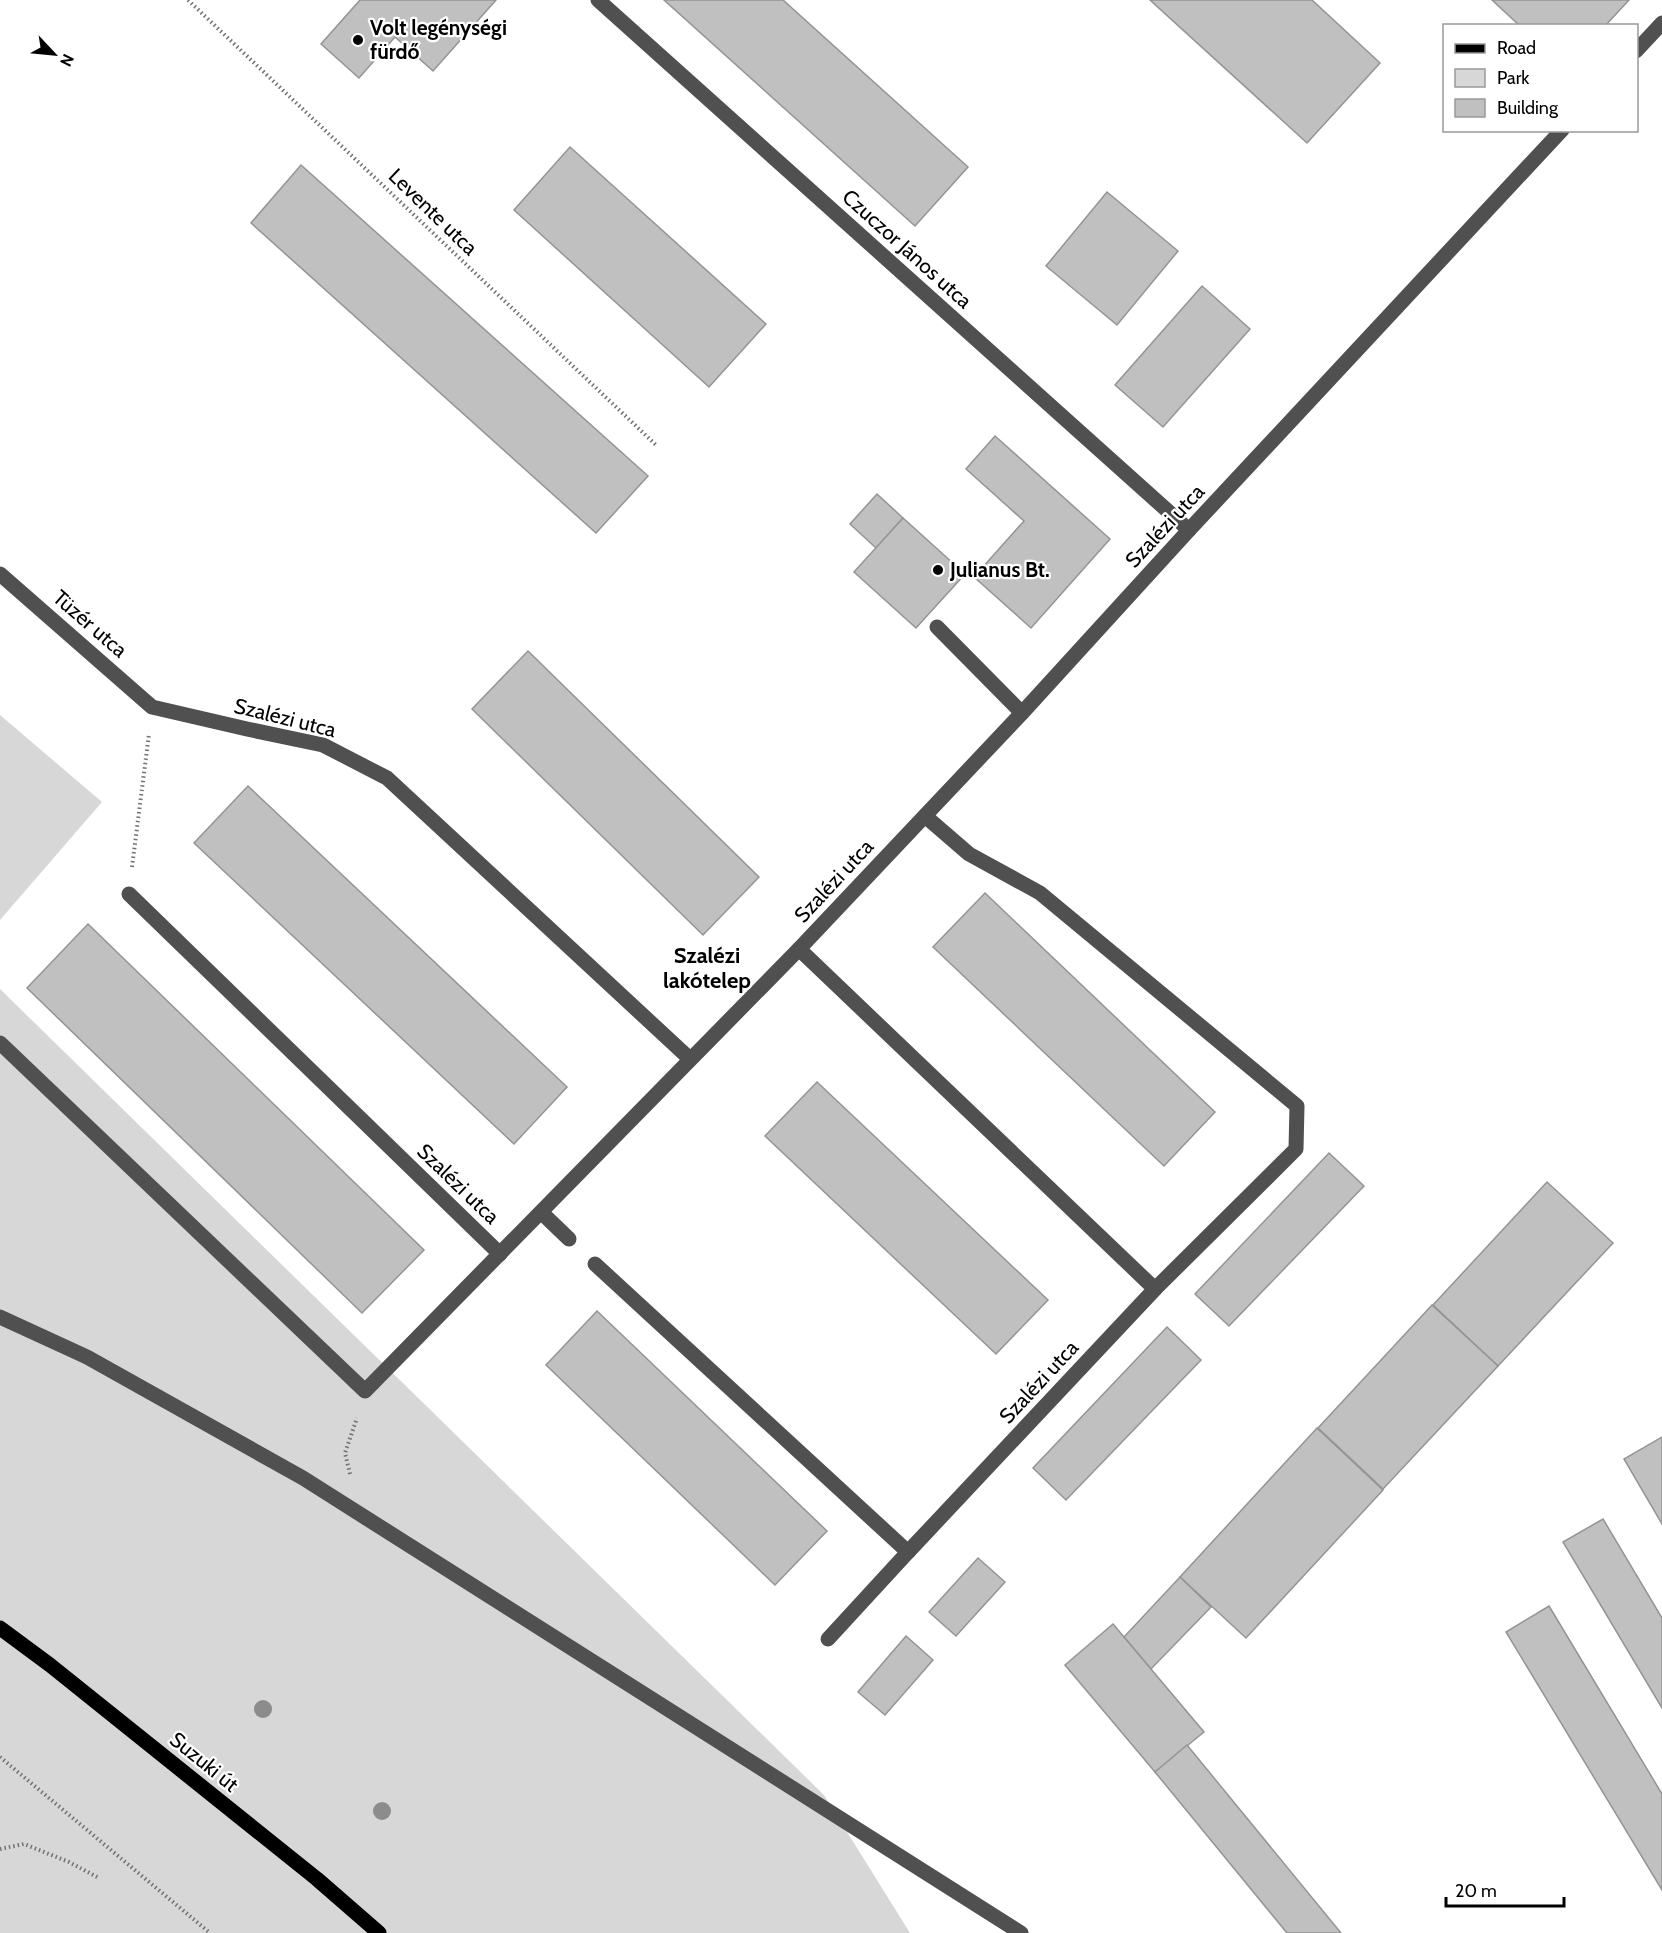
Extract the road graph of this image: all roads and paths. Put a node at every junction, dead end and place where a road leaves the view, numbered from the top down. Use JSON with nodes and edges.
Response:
{"nodes":[{"id":1,"x":188,"y":0,"type":"edge"},
{"id":2,"x":598,"y":0,"type":"edge"},
{"id":3,"x":1662,"y":23,"type":"edge"},
{"id":4,"x":1638,"y":49,"type":"edge"},
{"id":5,"x":1560,"y":132,"type":"edge"},
{"id":6,"x":656,"y":445,"type":"dead end"},
{"id":7,"x":1189,"y":530,"type":"junction"},
{"id":8,"x":0,"y":574,"type":"edge"},
{"id":9,"x":938,"y":627,"type":"dead end"},
{"id":10,"x":152,"y":707,"type":"junction"},
{"id":11,"x":1022,"y":713,"type":"junction"},
{"id":12,"x":924,"y":816,"type":"junction"},
{"id":13,"x":129,"y":894,"type":"joint"},
{"id":14,"x":799,"y":949,"type":"junction"},
{"id":15,"x":0,"y":1043,"type":"edge"},
{"id":16,"x":690,"y":1059,"type":"junction"},
{"id":17,"x":542,"y":1213,"type":"junction"},
{"id":18,"x":569,"y":1239,"type":"dead end"},
{"id":19,"x":500,"y":1254,"type":"junction"},
{"id":20,"x":595,"y":1264,"type":"dead end"},
{"id":21,"x":1155,"y":1289,"type":"junction"},
{"id":22,"x":0,"y":1317,"type":"edge"},
{"id":23,"x":365,"y":1391,"type":"junction"},
{"id":24,"x":358,"y":1513,"type":"junction"},
{"id":25,"x":908,"y":1552,"type":"junction"},
{"id":26,"x":0,"y":1628,"type":"edge"},
{"id":27,"x":828,"y":1639,"type":"dead end"},
{"id":28,"x":0,"y":1757,"type":"edge"},
{"id":29,"x":0,"y":1849,"type":"edge"},
{"id":30,"x":99,"y":1878,"type":"dead end"},
{"id":31,"x":210,"y":1933,"type":"edge"},
{"id":32,"x":379,"y":1933,"type":"edge"},
{"id":33,"x":1021,"y":1933,"type":"edge"}],
"edges":[{"from":1,"to":6,"type":"path","name":"Levente utca"},
{"from":2,"to":7,"type":"street","name":"Czuczor János utca"},
{"from":3,"to":4,"type":"street"},
{"from":5,"to":7,"type":"street","name":"Szalézi utca"},
{"from":7,"to":11,"type":"street","name":"Szalézi utca"},
{"from":8,"to":10,"type":"street","name":"Tüzér utca"},
{"from":9,"to":11,"type":"street"},
{"from":10,"to":13,"type":"path"},
{"from":10,"to":16,"type":"street","name":"Szalézi utca"},
{"from":11,"to":12,"type":"street","name":"Szalézi utca"},
{"from":12,"to":14,"type":"street","name":"Szalézi utca"},
{"from":12,"to":21,"type":"street"},
{"from":13,"to":19,"type":"street","name":"Szalézi utca"},
{"from":14,"to":16,"type":"street","name":"Szalézi utca"},
{"from":14,"to":21,"type":"street","name":"Szalézi utca"},
{"from":15,"to":23,"type":"street"},
{"from":16,"to":17,"type":"street","name":"Szalézi utca"},
{"from":17,"to":18,"type":"street"},
{"from":17,"to":19,"type":"street","name":"Szalézi utca"},
{"from":19,"to":23,"type":"street","name":"Szalézi utca"},
{"from":20,"to":25,"type":"street"},
{"from":21,"to":25,"type":"street","name":"Szalézi utca"},
{"from":22,"to":24,"type":"street"},
{"from":23,"to":24,"type":"path"},
{"from":24,"to":33,"type":"street"},
{"from":25,"to":27,"type":"street","name":"Szalézi utca"},
{"from":26,"to":32,"type":"main road","name":"Suzuki út"},
{"from":28,"to":31,"type":"path"},
{"from":29,"to":30,"type":"path"}]}
